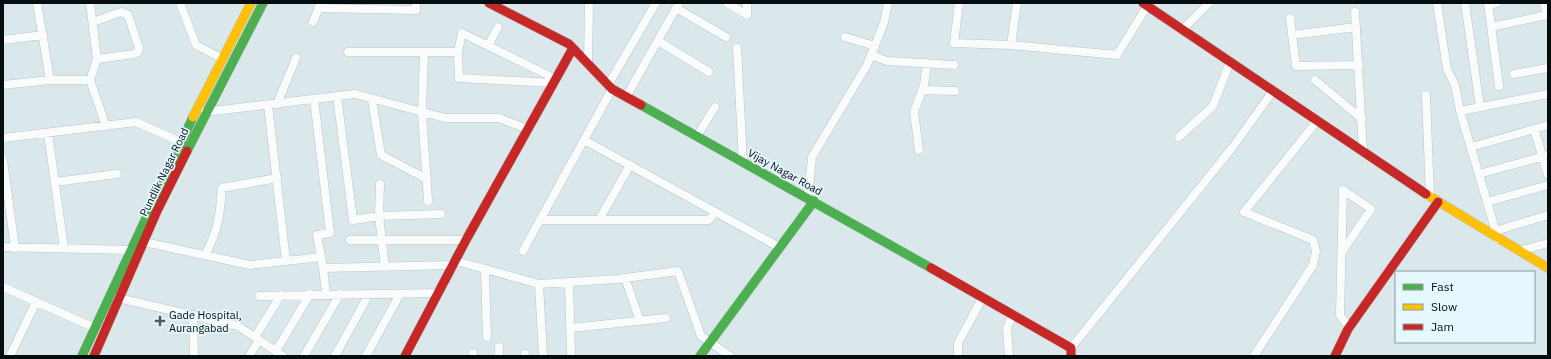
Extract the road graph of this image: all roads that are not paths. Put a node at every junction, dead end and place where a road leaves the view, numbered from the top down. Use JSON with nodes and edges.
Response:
{"nodes":[{"id":1,"x":37,"y":3,"type":"edge"},
{"id":2,"x":90,"y":3,"type":"edge"},
{"id":3,"x":180,"y":3,"type":"edge"},
{"id":4,"x":187,"y":3,"type":"edge"},
{"id":5,"x":251,"y":3,"type":"edge"},
{"id":6,"x":263,"y":3,"type":"edge"},
{"id":7,"x":416,"y":3,"type":"edge"},
{"id":8,"x":489,"y":3,"type":"edge"},
{"id":9,"x":589,"y":3,"type":"edge"},
{"id":10,"x":656,"y":3,"type":"edge"},
{"id":11,"x":726,"y":3,"type":"edge"},
{"id":12,"x":747,"y":3,"type":"edge"},
{"id":13,"x":888,"y":3,"type":"edge"},
{"id":14,"x":959,"y":3,"type":"edge"},
{"id":15,"x":1017,"y":3,"type":"edge"},
{"id":16,"x":1209,"y":3,"type":"edge"},
{"id":17,"x":1437,"y":3,"type":"edge"},
{"id":18,"x":1465,"y":3,"type":"edge"},
{"id":19,"x":1497,"y":3,"type":"edge"},
{"id":20,"x":1544,"y":3,"type":"edge"},
{"id":21,"x":1146,"y":4,"type":"edge"},
{"id":22,"x":1488,"y":4,"type":"edge"},
{"id":23,"x":320,"y":6,"type":"edge"},
{"id":24,"x":677,"y":6,"type":"edge"},
{"id":25,"x":183,"y":12,"type":"junction"},
{"id":26,"x":1355,"y":12,"type":"dead end"},
{"id":27,"x":1290,"y":18,"type":"dead end"},
{"id":28,"x":93,"y":22,"type":"junction"},
{"id":29,"x":313,"y":22,"type":"dead end"},
{"id":30,"x":498,"y":27,"type":"dead end"},
{"id":31,"x":1356,"y":27,"type":"junction"},
{"id":32,"x":1491,"y":28,"type":"junction"},
{"id":33,"x":1182,"y":30,"type":"junction"},
{"id":34,"x":1292,"y":35,"type":"junction"},
{"id":35,"x":42,"y":36,"type":"junction"},
{"id":36,"x":726,"y":37,"type":"dead end"},
{"id":37,"x":845,"y":37,"type":"dead end"},
{"id":38,"x":3,"y":40,"type":"edge"},
{"id":39,"x":658,"y":41,"type":"junction"},
{"id":40,"x":1011,"y":45,"type":"junction"},
{"id":41,"x":488,"y":46,"type":"junction"},
{"id":42,"x":875,"y":46,"type":"junction"},
{"id":43,"x":573,"y":48,"type":"junction"},
{"id":44,"x":737,"y":48,"type":"dead end"},
{"id":45,"x":348,"y":52,"type":"dead end"},
{"id":46,"x":458,"y":52,"type":"junction"},
{"id":47,"x":424,"y":53,"type":"junction"},
{"id":48,"x":871,"y":56,"type":"junction"},
{"id":49,"x":296,"y":58,"type":"dead end"},
{"id":50,"x":97,"y":59,"type":"junction"},
{"id":51,"x":223,"y":59,"type":"junction"},
{"id":52,"x":1230,"y":62,"type":"junction"},
{"id":53,"x":588,"y":64,"type":"junction"},
{"id":54,"x":927,"y":64,"type":"junction"},
{"id":55,"x":954,"y":65,"type":"dead end"},
{"id":56,"x":1359,"y":65,"type":"junction"},
{"id":57,"x":1548,"y":68,"type":"edge"},
{"id":58,"x":709,"y":72,"type":"dead end"},
{"id":59,"x":1514,"y":74,"type":"dead end"},
{"id":60,"x":50,"y":80,"type":"junction"},
{"id":61,"x":90,"y":80,"type":"junction"},
{"id":62,"x":1315,"y":80,"type":"dead end"},
{"id":63,"x":555,"y":81,"type":"junction"},
{"id":64,"x":3,"y":85,"type":"edge"},
{"id":65,"x":1499,"y":86,"type":"dead end"},
{"id":66,"x":610,"y":87,"type":"junction"},
{"id":67,"x":922,"y":90,"type":"junction"},
{"id":68,"x":955,"y":91,"type":"dead end"},
{"id":69,"x":1273,"y":91,"type":"junction"},
{"id":70,"x":1548,"y":94,"type":"edge"},
{"id":71,"x":1426,"y":95,"type":"dead end"},
{"id":72,"x":337,"y":96,"type":"junction"},
{"id":73,"x":626,"y":97,"type":"junction"},
{"id":74,"x":314,"y":99,"type":"junction"},
{"id":75,"x":372,"y":100,"type":"junction"},
{"id":76,"x":272,"y":104,"type":"junction"},
{"id":77,"x":715,"y":107,"type":"dead end"},
{"id":78,"x":1480,"y":107,"type":"junction"},
{"id":79,"x":208,"y":111,"type":"junction"},
{"id":80,"x":1460,"y":111,"type":"junction"},
{"id":81,"x":196,"y":112,"type":"junction"},
{"id":82,"x":422,"y":113,"type":"junction"},
{"id":83,"x":1362,"y":119,"type":"junction"},
{"id":84,"x":1317,"y":120,"type":"junction"},
{"id":85,"x":1548,"y":125,"type":"edge"},
{"id":86,"x":106,"y":126,"type":"junction"},
{"id":87,"x":528,"y":129,"type":"junction"},
{"id":88,"x":1534,"y":129,"type":"junction"},
{"id":89,"x":48,"y":133,"type":"junction"},
{"id":90,"x":697,"y":136,"type":"junction"},
{"id":91,"x":1179,"y":137,"type":"dead end"},
{"id":92,"x":3,"y":138,"type":"edge"},
{"id":93,"x":584,"y":140,"type":"junction"},
{"id":94,"x":180,"y":142,"type":"junction"},
{"id":95,"x":1471,"y":147,"type":"junction"},
{"id":96,"x":919,"y":150,"type":"dead end"},
{"id":97,"x":1363,"y":152,"type":"junction"},
{"id":98,"x":1545,"y":156,"type":"edge"},
{"id":99,"x":3,"y":160,"type":"edge"},
{"id":100,"x":743,"y":162,"type":"junction"},
{"id":101,"x":630,"y":166,"type":"junction"},
{"id":102,"x":117,"y":174,"type":"dead end"},
{"id":103,"x":1479,"y":174,"type":"junction"},
{"id":104,"x":1548,"y":175,"type":"edge"},
{"id":105,"x":277,"y":178,"type":"junction"},
{"id":106,"x":427,"y":179,"type":"junction"},
{"id":107,"x":55,"y":182,"type":"junction"},
{"id":108,"x":380,"y":184,"type":"dead end"},
{"id":109,"x":1548,"y":185,"type":"edge"},
{"id":110,"x":811,"y":200,"type":"junction"},
{"id":111,"x":1434,"y":200,"type":"junction"},
{"id":112,"x":428,"y":201,"type":"dead end"},
{"id":113,"x":1487,"y":202,"type":"junction"},
{"id":114,"x":714,"y":213,"type":"junction"},
{"id":115,"x":441,"y":214,"type":"dead end"},
{"id":116,"x":1548,"y":215,"type":"edge"},
{"id":117,"x":380,"y":216,"type":"junction"},
{"id":118,"x":540,"y":220,"type":"junction"},
{"id":119,"x":599,"y":220,"type":"junction"},
{"id":120,"x":1497,"y":235,"type":"junction"},
{"id":121,"x":350,"y":240,"type":"dead end"},
{"id":122,"x":381,"y":240,"type":"junction"},
{"id":123,"x":466,"y":240,"type":"junction"},
{"id":124,"x":144,"y":242,"type":"junction"},
{"id":125,"x":1548,"y":243,"type":"edge"},
{"id":126,"x":3,"y":247,"type":"edge"},
{"id":127,"x":15,"y":248,"type":"junction"},
{"id":128,"x":64,"y":248,"type":"junction"},
{"id":129,"x":779,"y":248,"type":"junction"},
{"id":130,"x":523,"y":251,"type":"dead end"},
{"id":131,"x":1518,"y":251,"type":"junction"},
{"id":132,"x":135,"y":252,"type":"junction"},
{"id":133,"x":1342,"y":253,"type":"junction"},
{"id":134,"x":205,"y":255,"type":"junction"},
{"id":135,"x":321,"y":256,"type":"junction"},
{"id":136,"x":286,"y":262,"type":"junction"},
{"id":137,"x":455,"y":263,"type":"junction"},
{"id":138,"x":385,"y":267,"type":"junction"},
{"id":139,"x":323,"y":268,"type":"junction"},
{"id":140,"x":1548,"y":268,"type":"edge"},
{"id":141,"x":485,"y":269,"type":"junction"},
{"id":142,"x":625,"y":278,"type":"junction"},
{"id":143,"x":569,"y":282,"type":"junction"},
{"id":144,"x":539,"y":284,"type":"junction"},
{"id":145,"x":3,"y":287,"type":"edge"},
{"id":146,"x":438,"y":293,"type":"junction"},
{"id":147,"x":281,"y":294,"type":"junction"},
{"id":148,"x":310,"y":294,"type":"junction"},
{"id":149,"x":326,"y":294,"type":"junction"},
{"id":150,"x":340,"y":294,"type":"junction"},
{"id":151,"x":369,"y":294,"type":"junction"},
{"id":152,"x":400,"y":294,"type":"junction"},
{"id":153,"x":110,"y":296,"type":"junction"},
{"id":154,"x":259,"y":296,"type":"dead end"},
{"id":155,"x":983,"y":297,"type":"junction"},
{"id":156,"x":119,"y":298,"type":"junction"},
{"id":157,"x":36,"y":302,"type":"junction"},
{"id":158,"x":1013,"y":314,"type":"junction"},
{"id":159,"x":193,"y":315,"type":"junction"},
{"id":160,"x":666,"y":318,"type":"dead end"},
{"id":161,"x":640,"y":321,"type":"junction"},
{"id":162,"x":95,"y":328,"type":"junction"},
{"id":163,"x":571,"y":328,"type":"junction"},
{"id":164,"x":1349,"y":328,"type":"junction"},
{"id":165,"x":487,"y":337,"type":"dead end"},
{"id":166,"x":257,"y":339,"type":"junction"},
{"id":167,"x":709,"y":342,"type":"junction"},
{"id":168,"x":499,"y":347,"type":"dead end"},
{"id":169,"x":1071,"y":352,"type":"edge"},
{"id":170,"x":280,"y":355,"type":"edge"},
{"id":171,"x":571,"y":355,"type":"dead end"},
{"id":172,"x":10,"y":356,"type":"edge"},
{"id":173,"x":82,"y":356,"type":"edge"},
{"id":174,"x":94,"y":356,"type":"edge"},
{"id":175,"x":194,"y":356,"type":"edge"},
{"id":176,"x":249,"y":356,"type":"edge"},
{"id":177,"x":304,"y":356,"type":"edge"},
{"id":178,"x":335,"y":356,"type":"edge"},
{"id":179,"x":366,"y":356,"type":"edge"},
{"id":180,"x":405,"y":356,"type":"edge"},
{"id":181,"x":499,"y":356,"type":"edge"},
{"id":182,"x":543,"y":356,"type":"edge"},
{"id":183,"x":700,"y":356,"type":"edge"},
{"id":184,"x":730,"y":356,"type":"edge"},
{"id":185,"x":958,"y":356,"type":"edge"},
{"id":186,"x":1009,"y":356,"type":"edge"},
{"id":187,"x":1254,"y":356,"type":"edge"},
{"id":188,"x":1335,"y":356,"type":"edge"}],
"edges":[{"from":1,"to":35,"type":"street"},
{"from":2,"to":28,"type":"street"},
{"from":3,"to":25,"type":"street"},
{"from":4,"to":25,"type":"street"},
{"from":5,"to":51,"type":"street","name":"Pundlik Nagar Road"},
{"from":6,"to":79,"type":"street","name":"Pundlik Nagar Road"},
{"from":7,"to":23,"type":"street"},
{"from":8,"to":43,"type":"street","name":"Vijay Nagar Road"},
{"from":9,"to":53,"type":"street"},
{"from":10,"to":66,"type":"street"},
{"from":11,"to":12,"type":"street"},
{"from":13,"to":42,"type":"street"},
{"from":14,"to":40,"type":"street"},
{"from":15,"to":40,"type":"street"},
{"from":16,"to":33,"type":"street"},
{"from":17,"to":80,"type":"street"},
{"from":18,"to":78,"type":"street"},
{"from":19,"to":22,"type":"street"},
{"from":20,"to":32,"type":"street"},
{"from":21,"to":33,"type":"street"},
{"from":21,"to":40,"type":"street"},
{"from":22,"to":32,"type":"street"},
{"from":23,"to":29,"type":"street"},
{"from":24,"to":36,"type":"street"},
{"from":24,"to":39,"type":"street"},
{"from":25,"to":51,"type":"street"},
{"from":26,"to":31,"type":"street"},
{"from":27,"to":34,"type":"street"},
{"from":28,"to":50,"type":"street"},
{"from":28,"to":50,"type":"street"},
{"from":30,"to":41,"type":"street"},
{"from":31,"to":34,"type":"street"},
{"from":31,"to":56,"type":"street"},
{"from":32,"to":65,"type":"street"},
{"from":33,"to":52,"type":"street"},
{"from":34,"to":56,"type":"street"},
{"from":35,"to":38,"type":"street"},
{"from":35,"to":60,"type":"street"},
{"from":37,"to":42,"type":"street"},
{"from":39,"to":58,"type":"street"},
{"from":39,"to":73,"type":"street"},
{"from":41,"to":46,"type":"street"},
{"from":41,"to":63,"type":"street"},
{"from":42,"to":48,"type":"street"},
{"from":43,"to":53,"type":"street","name":"Vijay Nagar Road"},
{"from":43,"to":63,"type":"street"},
{"from":44,"to":100,"type":"street"},
{"from":45,"to":47,"type":"street"},
{"from":46,"to":47,"type":"street"},
{"from":46,"to":63,"type":"street"},
{"from":47,"to":82,"type":"street"},
{"from":48,"to":54,"type":"street"},
{"from":48,"to":110,"type":"street"},
{"from":49,"to":76,"type":"street"},
{"from":50,"to":61,"type":"street"},
{"from":51,"to":81,"type":"street","name":"Pundlik Nagar Road"},
{"from":52,"to":69,"type":"street"},
{"from":52,"to":91,"type":"street"},
{"from":53,"to":66,"type":"street","name":"Vijay Nagar Road"},
{"from":54,"to":55,"type":"street"},
{"from":54,"to":67,"type":"street"},
{"from":56,"to":83,"type":"street"},
{"from":57,"to":59,"type":"street"},
{"from":60,"to":61,"type":"street"},
{"from":60,"to":64,"type":"street"},
{"from":61,"to":86,"type":"street"},
{"from":62,"to":83,"type":"street"},
{"from":63,"to":87,"type":"street"},
{"from":66,"to":73,"type":"street","name":"Vijay Nagar Road"},
{"from":66,"to":93,"type":"street"},
{"from":67,"to":68,"type":"street"},
{"from":67,"to":96,"type":"street"},
{"from":69,"to":84,"type":"street"},
{"from":69,"to":169,"type":"street"},
{"from":70,"to":78,"type":"street"},
{"from":71,"to":111,"type":"street"},
{"from":72,"to":74,"type":"street"},
{"from":72,"to":75,"type":"street"},
{"from":72,"to":117,"type":"street"},
{"from":73,"to":90,"type":"street","name":"Vijay Nagar Road"},
{"from":74,"to":76,"type":"street"},
{"from":74,"to":135,"type":"street"},
{"from":75,"to":82,"type":"street"},
{"from":75,"to":106,"type":"street"},
{"from":76,"to":79,"type":"street"},
{"from":76,"to":105,"type":"street"},
{"from":77,"to":90,"type":"street"},
{"from":78,"to":80,"type":"street"},
{"from":79,"to":81,"type":"street"},
{"from":79,"to":124,"type":"street","name":"Pundlik Nagar Road"},
{"from":80,"to":95,"type":"street"},
{"from":81,"to":94,"type":"street","name":"Pundlik Nagar Road"},
{"from":82,"to":87,"type":"street"},
{"from":82,"to":106,"type":"street"},
{"from":83,"to":97,"type":"street"},
{"from":84,"to":97,"type":"street"},
{"from":84,"to":187,"type":"street"},
{"from":85,"to":88,"type":"street"},
{"from":86,"to":89,"type":"street"},
{"from":86,"to":94,"type":"street"},
{"from":87,"to":123,"type":"street"},
{"from":88,"to":95,"type":"street"},
{"from":88,"to":98,"type":"street"},
{"from":89,"to":92,"type":"street"},
{"from":89,"to":107,"type":"street"},
{"from":90,"to":100,"type":"street","name":"Vijay Nagar Road"},
{"from":93,"to":101,"type":"street"},
{"from":93,"to":118,"type":"street"},
{"from":94,"to":132,"type":"street","name":"Pundlik Nagar Road"},
{"from":95,"to":103,"type":"street"},
{"from":97,"to":111,"type":"street"},
{"from":98,"to":103,"type":"street"},
{"from":98,"to":104,"type":"street"},
{"from":99,"to":127,"type":"street"},
{"from":100,"to":110,"type":"street","name":"Vijay Nagar Road"},
{"from":101,"to":114,"type":"street"},
{"from":101,"to":119,"type":"street"},
{"from":102,"to":107,"type":"street"},
{"from":103,"to":113,"type":"street"},
{"from":105,"to":134,"type":"street"},
{"from":105,"to":136,"type":"street"},
{"from":106,"to":112,"type":"street"},
{"from":107,"to":128,"type":"street"},
{"from":108,"to":117,"type":"street"},
{"from":109,"to":113,"type":"street"},
{"from":110,"to":129,"type":"street"},
{"from":110,"to":155,"type":"street","name":"Vijay Nagar Road"},
{"from":111,"to":120,"type":"street"},
{"from":111,"to":164,"type":"street"},
{"from":113,"to":120,"type":"street"},
{"from":114,"to":119,"type":"street"},
{"from":114,"to":129,"type":"street"},
{"from":115,"to":117,"type":"street"},
{"from":116,"to":120,"type":"street"},
{"from":117,"to":122,"type":"street"},
{"from":118,"to":119,"type":"street"},
{"from":118,"to":130,"type":"street"},
{"from":120,"to":131,"type":"street"},
{"from":121,"to":122,"type":"street"},
{"from":122,"to":123,"type":"street"},
{"from":122,"to":138,"type":"street"},
{"from":123,"to":137,"type":"street"},
{"from":124,"to":132,"type":"street","name":"Pundlik Nagar Road"},
{"from":124,"to":134,"type":"street"},
{"from":125,"to":131,"type":"street"},
{"from":126,"to":127,"type":"street"},
{"from":127,"to":128,"type":"street"},
{"from":128,"to":132,"type":"street"},
{"from":129,"to":167,"type":"street"},
{"from":131,"to":140,"type":"street"},
{"from":132,"to":153,"type":"street","name":"Pundlik Nagar Road"},
{"from":132,"to":156,"type":"street","name":"Pundlik Nagar Road"},
{"from":133,"to":133,"type":"street"},
{"from":133,"to":164,"type":"street"},
{"from":134,"to":136,"type":"street"},
{"from":135,"to":136,"type":"street"},
{"from":135,"to":139,"type":"street"},
{"from":137,"to":138,"type":"street"},
{"from":137,"to":141,"type":"street"},
{"from":137,"to":146,"type":"street"},
{"from":138,"to":139,"type":"street"},
{"from":139,"to":149,"type":"street"},
{"from":141,"to":144,"type":"street"},
{"from":141,"to":165,"type":"street"},
{"from":142,"to":143,"type":"street"},
{"from":142,"to":161,"type":"street"},
{"from":142,"to":167,"type":"street"},
{"from":143,"to":144,"type":"street"},
{"from":143,"to":163,"type":"street"},
{"from":144,"to":182,"type":"street"},
{"from":145,"to":157,"type":"street"},
{"from":146,"to":152,"type":"street"},
{"from":146,"to":180,"type":"street"},
{"from":147,"to":148,"type":"street"},
{"from":147,"to":154,"type":"street"},
{"from":147,"to":166,"type":"street"},
{"from":148,"to":149,"type":"street"},
{"from":148,"to":170,"type":"street"},
{"from":149,"to":150,"type":"street"},
{"from":150,"to":151,"type":"street"},
{"from":150,"to":177,"type":"street"},
{"from":151,"to":152,"type":"street"},
{"from":151,"to":178,"type":"street"},
{"from":152,"to":179,"type":"street"},
{"from":153,"to":156,"type":"street"},
{"from":153,"to":162,"type":"street","name":"Pundlik Nagar Road"},
{"from":155,"to":158,"type":"street","name":"Vijay Nagar Road"},
{"from":155,"to":185,"type":"street"},
{"from":156,"to":159,"type":"street"},
{"from":156,"to":174,"type":"street","name":"Pundlik Nagar Road"},
{"from":157,"to":162,"type":"street"},
{"from":157,"to":172,"type":"street"},
{"from":158,"to":169,"type":"street","name":"Vijay Nagar Road"},
{"from":158,"to":186,"type":"street"},
{"from":159,"to":166,"type":"street"},
{"from":159,"to":175,"type":"street"},
{"from":160,"to":161,"type":"street"},
{"from":161,"to":163,"type":"street"},
{"from":162,"to":173,"type":"street","name":"Pundlik Nagar Road"},
{"from":163,"to":171,"type":"street"},
{"from":164,"to":188,"type":"street"},
{"from":166,"to":170,"type":"street"},
{"from":166,"to":176,"type":"street"},
{"from":167,"to":183,"type":"street"},
{"from":167,"to":184,"type":"street"},
{"from":168,"to":181,"type":"street"}]}
